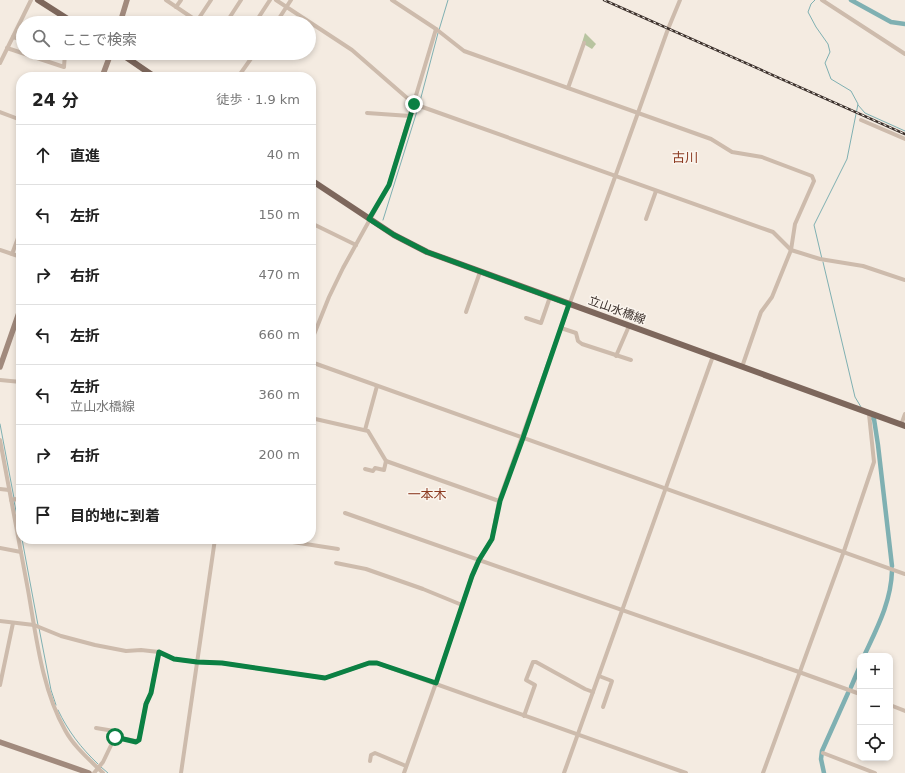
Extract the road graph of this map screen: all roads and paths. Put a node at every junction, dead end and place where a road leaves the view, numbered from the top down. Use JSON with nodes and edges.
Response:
{"nodes":[{"id":1,"x":31,"y":0,"type":"edge"},
{"id":2,"x":38,"y":0,"type":"edge"},
{"id":3,"x":127,"y":0,"type":"edge"},
{"id":4,"x":166,"y":0,"type":"edge"},
{"id":5,"x":181,"y":0,"type":"edge"},
{"id":6,"x":211,"y":0,"type":"edge"},
{"id":7,"x":241,"y":0,"type":"edge"},
{"id":8,"x":270,"y":0,"type":"edge"},
{"id":9,"x":276,"y":0,"type":"edge"},
{"id":10,"x":291,"y":0,"type":"edge"},
{"id":11,"x":392,"y":0,"type":"edge"},
{"id":12,"x":680,"y":0,"type":"edge"},
{"id":13,"x":826,"y":1,"type":"edge"},
{"id":14,"x":176,"y":7,"type":"junction"},
{"id":15,"x":287,"y":7,"type":"junction"},
{"id":16,"x":25,"y":16,"type":"edge"},
{"id":17,"x":61,"y":16,"type":"edge"},
{"id":18,"x":122,"y":16,"type":"edge"},
{"id":19,"x":189,"y":16,"type":"edge"},
{"id":20,"x":202,"y":16,"type":"edge"},
{"id":21,"x":231,"y":16,"type":"edge"},
{"id":22,"x":260,"y":16,"type":"edge"},
{"id":23,"x":281,"y":16,"type":"edge"},
{"id":24,"x":301,"y":16,"type":"edge"},
{"id":25,"x":316,"y":26,"type":"edge"},
{"id":26,"x":436,"y":29,"type":"junction"},
{"id":27,"x":16,"y":33,"type":"edge"},
{"id":28,"x":13,"y":37,"type":"junction"},
{"id":29,"x":16,"y":38,"type":"edge"},
{"id":30,"x":584,"y":43,"type":"dead end"},
{"id":31,"x":7,"y":48,"type":"junction"},
{"id":32,"x":16,"y":51,"type":"edge"},
{"id":33,"x":905,"y":54,"type":"edge"},
{"id":34,"x":45,"y":60,"type":"edge"},
{"id":35,"x":64,"y":60,"type":"edge"},
{"id":36,"x":108,"y":60,"type":"edge"},
{"id":37,"x":130,"y":60,"type":"edge"},
{"id":38,"x":250,"y":60,"type":"edge"},
{"id":39,"x":0,"y":63,"type":"edge"},
{"id":40,"x":104,"y":72,"type":"edge"},
{"id":41,"x":148,"y":72,"type":"edge"},
{"id":42,"x":242,"y":72,"type":"edge"},
{"id":43,"x":568,"y":88,"type":"junction"},
{"id":44,"x":414,"y":104,"type":"junction"},
{"id":45,"x":0,"y":112,"type":"edge"},
{"id":46,"x":367,"y":113,"type":"dead end"},
{"id":47,"x":638,"y":113,"type":"junction"},
{"id":48,"x":410,"y":116,"type":"junction"},
{"id":49,"x":16,"y":118,"type":"edge"},
{"id":50,"x":860,"y":120,"type":"dead end"},
{"id":51,"x":905,"y":139,"type":"edge"},
{"id":52,"x":615,"y":176,"type":"junction"},
{"id":53,"x":316,"y":183,"type":"edge"},
{"id":54,"x":656,"y":191,"type":"junction"},
{"id":55,"x":369,"y":219,"type":"junction"},
{"id":56,"x":646,"y":219,"type":"dead end"},
{"id":57,"x":316,"y":226,"type":"edge"},
{"id":58,"x":16,"y":243,"type":"edge"},
{"id":59,"x":356,"y":245,"type":"junction"},
{"id":60,"x":0,"y":250,"type":"edge"},
{"id":61,"x":790,"y":250,"type":"junction"},
{"id":62,"x":12,"y":254,"type":"junction"},
{"id":63,"x":16,"y":255,"type":"edge"},
{"id":64,"x":480,"y":272,"type":"junction"},
{"id":65,"x":905,"y":280,"type":"edge"},
{"id":66,"x":550,"y":297,"type":"junction"},
{"id":67,"x":569,"y":304,"type":"junction"},
{"id":68,"x":466,"y":312,"type":"dead end"},
{"id":69,"x":526,"y":318,"type":"dead end"},
{"id":70,"x":16,"y":322,"type":"edge"},
{"id":71,"x":629,"y":326,"type":"junction"},
{"id":72,"x":561,"y":328,"type":"junction"},
{"id":73,"x":316,"y":330,"type":"edge"},
{"id":74,"x":616,"y":356,"type":"junction"},
{"id":75,"x":713,"y":356,"type":"junction"},
{"id":76,"x":631,"y":360,"type":"dead end"},
{"id":77,"x":316,"y":364,"type":"edge"},
{"id":78,"x":0,"y":366,"type":"edge"},
{"id":79,"x":742,"y":367,"type":"junction"},
{"id":80,"x":0,"y":380,"type":"edge"},
{"id":81,"x":16,"y":382,"type":"edge"},
{"id":82,"x":377,"y":386,"type":"junction"},
{"id":83,"x":869,"y":414,"type":"junction"},
{"id":84,"x":905,"y":414,"type":"edge"},
{"id":85,"x":316,"y":419,"type":"edge"},
{"id":86,"x":903,"y":426,"type":"edge"},
{"id":87,"x":365,"y":430,"type":"junction"},
{"id":88,"x":523,"y":438,"type":"junction"},
{"id":89,"x":0,"y":440,"type":"edge"},
{"id":90,"x":386,"y":461,"type":"junction"},
{"id":91,"x":365,"y":469,"type":"dead end"},
{"id":92,"x":0,"y":489,"type":"edge"},
{"id":93,"x":666,"y":489,"type":"junction"},
{"id":94,"x":9,"y":490,"type":"junction"},
{"id":95,"x":11,"y":500,"type":"junction"},
{"id":96,"x":16,"y":500,"type":"edge"},
{"id":97,"x":500,"y":501,"type":"junction"},
{"id":98,"x":345,"y":513,"type":"dead end"},
{"id":99,"x":16,"y":526,"type":"edge"},
{"id":100,"x":19,"y":544,"type":"edge"},
{"id":101,"x":213,"y":544,"type":"edge"},
{"id":102,"x":306,"y":544,"type":"edge"},
{"id":103,"x":0,"y":548,"type":"edge"},
{"id":104,"x":338,"y":549,"type":"dead end"},
{"id":105,"x":844,"y":551,"type":"junction"},
{"id":106,"x":21,"y":552,"type":"junction"},
{"id":107,"x":479,"y":560,"type":"junction"},
{"id":108,"x":336,"y":563,"type":"dead end"},
{"id":109,"x":905,"y":574,"type":"edge"},
{"id":110,"x":462,"y":606,"type":"junction"},
{"id":111,"x":623,"y":611,"type":"junction"},
{"id":112,"x":0,"y":621,"type":"edge"},
{"id":113,"x":13,"y":623,"type":"junction"},
{"id":114,"x":34,"y":625,"type":"junction"},
{"id":115,"x":159,"y":652,"type":"junction"},
{"id":116,"x":197,"y":662,"type":"junction"},
{"id":117,"x":799,"y":672,"type":"junction"},
{"id":118,"x":599,"y":676,"type":"junction"},
{"id":119,"x":436,"y":683,"type":"junction"},
{"id":120,"x":0,"y":686,"type":"edge"},
{"id":121,"x":593,"y":692,"type":"junction"},
{"id":122,"x":857,"y":693,"type":"edge"},
{"id":123,"x":893,"y":706,"type":"edge"},
{"id":124,"x":602,"y":707,"type":"dead end"},
{"id":125,"x":905,"y":711,"type":"edge"},
{"id":126,"x":524,"y":716,"type":"junction"},
{"id":127,"x":96,"y":728,"type":"dead end"},
{"id":128,"x":578,"y":735,"type":"junction"},
{"id":129,"x":115,"y":737,"type":"junction"},
{"id":130,"x":0,"y":742,"type":"edge"},
{"id":131,"x":823,"y":753,"type":"dead end"},
{"id":132,"x":370,"y":761,"type":"dead end"},
{"id":133,"x":406,"y":766,"type":"junction"},
{"id":134,"x":98,"y":768,"type":"junction"},
{"id":135,"x":89,"y":773,"type":"edge"},
{"id":136,"x":94,"y":773,"type":"edge"},
{"id":137,"x":103,"y":773,"type":"edge"},
{"id":138,"x":181,"y":773,"type":"edge"},
{"id":139,"x":404,"y":773,"type":"edge"},
{"id":140,"x":564,"y":773,"type":"edge"},
{"id":141,"x":686,"y":773,"type":"edge"},
{"id":142,"x":763,"y":773,"type":"edge"},
{"id":143,"x":875,"y":773,"type":"edge"}],
"edges":[{"from":1,"to":16,"type":"street"},
{"from":2,"to":17,"type":"main road"},
{"from":3,"to":18,"type":"street"},
{"from":4,"to":14,"type":"street"},
{"from":5,"to":14,"type":"street"},
{"from":6,"to":20,"type":"street"},
{"from":7,"to":21,"type":"street"},
{"from":8,"to":22,"type":"street"},
{"from":9,"to":15,"type":"street"},
{"from":10,"to":15,"type":"street"},
{"from":11,"to":26,"type":"street"},
{"from":12,"to":47,"type":"street"},
{"from":13,"to":33,"type":"street"},
{"from":14,"to":19,"type":"street"},
{"from":15,"to":23,"type":"street"},
{"from":15,"to":24,"type":"street"},
{"from":25,"to":44,"type":"street"},
{"from":26,"to":43,"type":"street"},
{"from":26,"to":44,"type":"street"},
{"from":27,"to":28,"type":"street"},
{"from":28,"to":29,"type":"street"},
{"from":28,"to":31,"type":"street"},
{"from":30,"to":43,"type":"street"},
{"from":31,"to":32,"type":"street"},
{"from":31,"to":39,"type":"street"},
{"from":34,"to":35,"type":"street"},
{"from":36,"to":40,"type":"street"},
{"from":37,"to":41,"type":"main road"},
{"from":38,"to":42,"type":"street"},
{"from":43,"to":47,"type":"street"},
{"from":44,"to":48,"type":"street"},
{"from":44,"to":52,"type":"street"},
{"from":45,"to":49,"type":"street"},
{"from":46,"to":48,"type":"street"},
{"from":47,"to":52,"type":"street"},
{"from":47,"to":61,"type":"street"},
{"from":48,"to":55,"type":"street"},
{"from":50,"to":51,"type":"street"},
{"from":52,"to":54,"type":"street"},
{"from":52,"to":67,"type":"street"},
{"from":53,"to":55,"type":"main road","name":"立山水橋線"},
{"from":54,"to":56,"type":"street"},
{"from":54,"to":61,"type":"street"},
{"from":55,"to":59,"type":"street"},
{"from":55,"to":64,"type":"main road","name":"立山水橋線"},
{"from":57,"to":59,"type":"street"},
{"from":58,"to":62,"type":"street"},
{"from":59,"to":73,"type":"street"},
{"from":60,"to":62,"type":"street"},
{"from":61,"to":65,"type":"street"},
{"from":61,"to":79,"type":"street"},
{"from":62,"to":63,"type":"street"},
{"from":64,"to":66,"type":"main road","name":"立山水橋線"},
{"from":64,"to":68,"type":"street"},
{"from":66,"to":67,"type":"main road","name":"立山水橋線"},
{"from":66,"to":69,"type":"street"},
{"from":67,"to":71,"type":"main road","name":"立山水橋線"},
{"from":67,"to":72,"type":"street"},
{"from":70,"to":78,"type":"street"},
{"from":71,"to":74,"type":"street"},
{"from":71,"to":75,"type":"main road","name":"立山水橋線"},
{"from":72,"to":74,"type":"street"},
{"from":72,"to":88,"type":"street"},
{"from":74,"to":76,"type":"street"},
{"from":75,"to":79,"type":"main road","name":"立山水橋線"},
{"from":75,"to":93,"type":"street"},
{"from":77,"to":82,"type":"street"},
{"from":79,"to":83,"type":"main road","name":"立山水橋線"},
{"from":80,"to":81,"type":"street"},
{"from":82,"to":87,"type":"street"},
{"from":82,"to":88,"type":"street"},
{"from":83,"to":86,"type":"main road","name":"立山水橋線"},
{"from":83,"to":105,"type":"street"},
{"from":84,"to":86,"type":"street"},
{"from":85,"to":87,"type":"street"},
{"from":87,"to":90,"type":"street"},
{"from":88,"to":93,"type":"street"},
{"from":88,"to":97,"type":"street"},
{"from":89,"to":94,"type":"street"},
{"from":90,"to":91,"type":"street"},
{"from":90,"to":97,"type":"street"},
{"from":92,"to":94,"type":"street"},
{"from":93,"to":105,"type":"street"},
{"from":93,"to":111,"type":"street"},
{"from":94,"to":95,"type":"street"},
{"from":95,"to":96,"type":"street"},
{"from":95,"to":99,"type":"street"},
{"from":97,"to":107,"type":"street"},
{"from":98,"to":107,"type":"street"},
{"from":100,"to":106,"type":"street"},
{"from":101,"to":116,"type":"street"},
{"from":102,"to":104,"type":"street"},
{"from":103,"to":106,"type":"street"},
{"from":105,"to":109,"type":"street"},
{"from":105,"to":117,"type":"street"},
{"from":106,"to":114,"type":"street"},
{"from":107,"to":110,"type":"street"},
{"from":107,"to":111,"type":"street"},
{"from":108,"to":110,"type":"street"},
{"from":110,"to":119,"type":"street"},
{"from":111,"to":117,"type":"street"},
{"from":111,"to":118,"type":"street"},
{"from":112,"to":113,"type":"street"},
{"from":113,"to":114,"type":"street"},
{"from":113,"to":120,"type":"street"},
{"from":114,"to":115,"type":"street"},
{"from":114,"to":134,"type":"street"},
{"from":115,"to":116,"type":"street"},
{"from":115,"to":129,"type":"street"},
{"from":116,"to":119,"type":"street"},
{"from":116,"to":138,"type":"street"},
{"from":117,"to":122,"type":"street"},
{"from":117,"to":142,"type":"street"},
{"from":118,"to":121,"type":"street"},
{"from":118,"to":124,"type":"street"},
{"from":119,"to":126,"type":"street"},
{"from":119,"to":133,"type":"street"},
{"from":121,"to":126,"type":"street"},
{"from":121,"to":128,"type":"street"},
{"from":123,"to":125,"type":"street"},
{"from":126,"to":128,"type":"street"},
{"from":127,"to":129,"type":"street"},
{"from":128,"to":140,"type":"street"},
{"from":128,"to":141,"type":"street"},
{"from":129,"to":134,"type":"street"},
{"from":130,"to":135,"type":"street"},
{"from":131,"to":143,"type":"street"},
{"from":132,"to":133,"type":"street"},
{"from":133,"to":139,"type":"street"},
{"from":134,"to":136,"type":"street"},
{"from":134,"to":137,"type":"street"}]}
